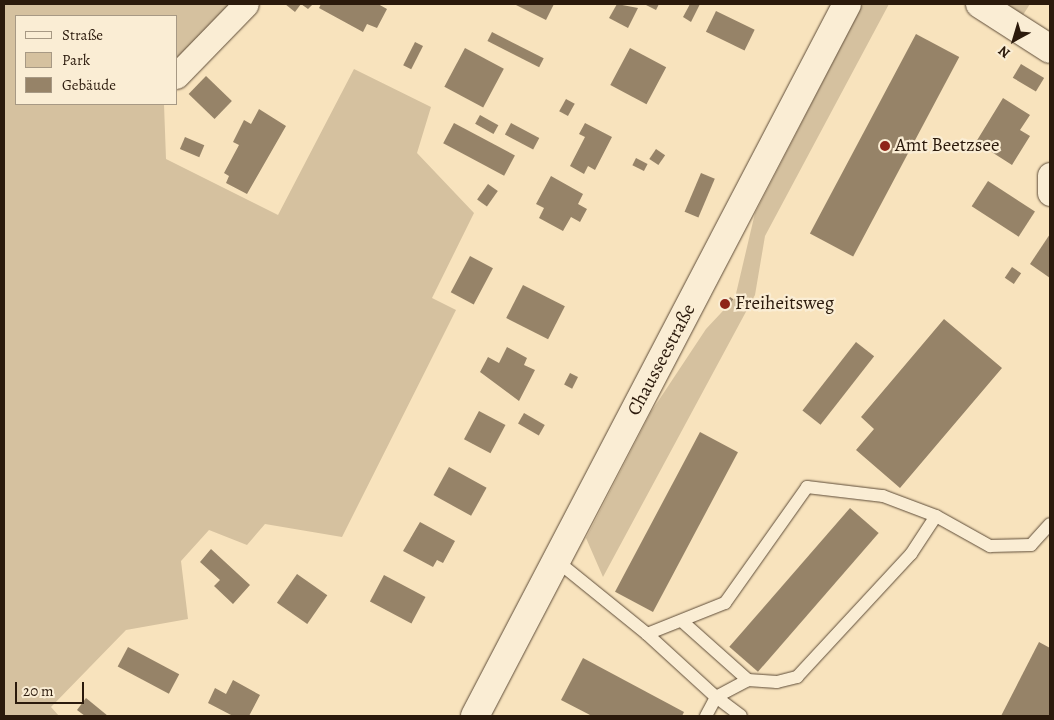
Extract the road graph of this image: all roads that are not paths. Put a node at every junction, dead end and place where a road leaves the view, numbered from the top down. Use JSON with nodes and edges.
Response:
{"nodes":[{"id":1,"x":246,"y":4,"type":"edge"},
{"id":2,"x":847,"y":4,"type":"edge"},
{"id":3,"x":980,"y":4,"type":"edge"},
{"id":4,"x":1047,"y":40,"type":"edge"},
{"id":5,"x":178,"y":74,"type":"edge"},
{"id":6,"x":1050,"y":175,"type":"edge"},
{"id":7,"x":1050,"y":193,"type":"edge"},
{"id":8,"x":936,"y":516,"type":"junction"},
{"id":9,"x":1050,"y":524,"type":"edge"},
{"id":10,"x":557,"y":561,"type":"junction"},
{"id":11,"x":684,"y":623,"type":"junction"},
{"id":12,"x":647,"y":634,"type":"junction"},
{"id":13,"x":748,"y":680,"type":"junction"},
{"id":14,"x":716,"y":697,"type":"junction"},
{"id":15,"x":475,"y":716,"type":"edge"},
{"id":16,"x":706,"y":716,"type":"edge"},
{"id":17,"x":741,"y":716,"type":"edge"}],
"edges":[{"from":1,"to":5,"type":"street"},
{"from":2,"to":10,"type":"main road","name":"Chausseestraße"},
{"from":3,"to":4,"type":"main road"},
{"from":6,"to":7,"type":"street"},
{"from":8,"to":9,"type":"lane"},
{"from":8,"to":11,"type":"lane"},
{"from":8,"to":13,"type":"lane"},
{"from":10,"to":12,"type":"lane"},
{"from":10,"to":15,"type":"main road","name":"Chausseestraße"},
{"from":11,"to":12,"type":"lane"},
{"from":11,"to":13,"type":"lane"},
{"from":12,"to":14,"type":"lane"},
{"from":13,"to":14,"type":"lane"},
{"from":14,"to":16,"type":"lane"},
{"from":14,"to":17,"type":"lane"}]}
